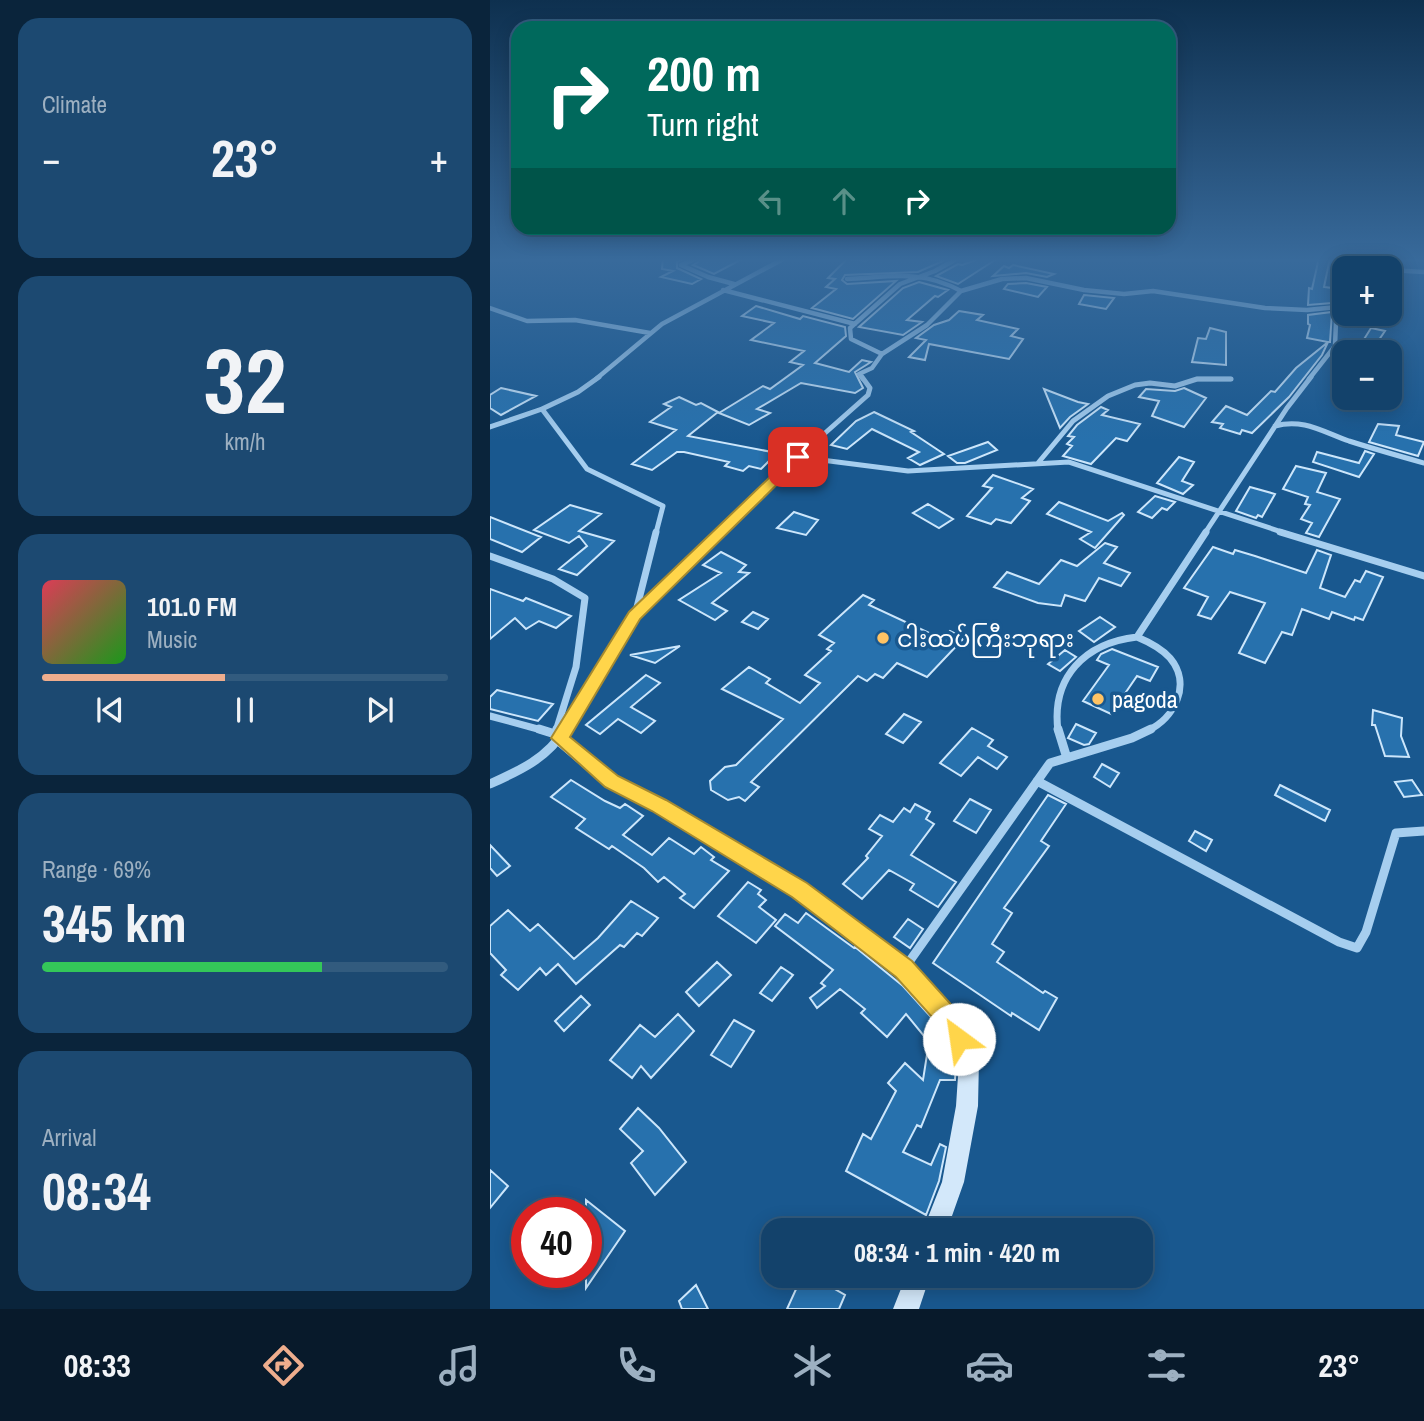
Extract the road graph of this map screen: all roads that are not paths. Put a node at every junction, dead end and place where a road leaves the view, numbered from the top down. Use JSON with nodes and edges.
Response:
{"nodes":[{"id":1,"x":522,"y":319,"type":"edge"},
{"id":2,"x":674,"y":319,"type":"edge"},
{"id":3,"x":828,"y":319,"type":"edge"},
{"id":4,"x":860,"y":319,"type":"edge"},
{"id":5,"x":933,"y":319,"type":"edge"},
{"id":6,"x":855,"y":324,"type":"junction"},
{"id":7,"x":1336,"y":326,"type":"edge"},
{"id":8,"x":650,"y":333,"type":"junction"},
{"id":9,"x":882,"y":354,"type":"junction"},
{"id":10,"x":1231,"y":379,"type":"dead end"},
{"id":11,"x":542,"y":409,"type":"junction"},
{"id":12,"x":1275,"y":426,"type":"junction"},
{"id":13,"x":490,"y":427,"type":"edge"},
{"id":14,"x":798,"y":457,"type":"junction"},
{"id":15,"x":1038,"y":463,"type":"junction"},
{"id":16,"x":1424,"y":463,"type":"edge"},
{"id":17,"x":1219,"y":513,"type":"junction"},
{"id":18,"x":490,"y":556,"type":"edge"},
{"id":19,"x":1424,"y":576,"type":"edge"},
{"id":20,"x":635,"y":616,"type":"junction"},
{"id":21,"x":1137,"y":637,"type":"junction"},
{"id":22,"x":490,"y":716,"type":"edge"},
{"id":23,"x":557,"y":736,"type":"junction"},
{"id":24,"x":1066,"y":755,"type":"junction"},
{"id":25,"x":1037,"y":782,"type":"junction"},
{"id":26,"x":490,"y":784,"type":"edge"},
{"id":27,"x":1424,"y":831,"type":"edge"},
{"id":28,"x":904,"y":969,"type":"junction"},
{"id":29,"x":940,"y":1218,"type":"edge"},
{"id":30,"x":914,"y":1288,"type":"edge"},
{"id":31,"x":906,"y":1309,"type":"edge"}],
"edges":[{"from":1,"to":8,"type":"street"},
{"from":2,"to":8,"type":"street"},
{"from":3,"to":6,"type":"street"},
{"from":4,"to":6,"type":"street"},
{"from":5,"to":9,"type":"street"},
{"from":6,"to":9,"type":"street"},
{"from":7,"to":12,"type":"street"},
{"from":8,"to":11,"type":"street"},
{"from":9,"to":14,"type":"street"},
{"from":10,"to":15,"type":"street"},
{"from":11,"to":13,"type":"street"},
{"from":11,"to":20,"type":"street"},
{"from":12,"to":16,"type":"street"},
{"from":12,"to":17,"type":"street"},
{"from":14,"to":15,"type":"street"},
{"from":14,"to":20,"type":"street"},
{"from":15,"to":17,"type":"street"},
{"from":17,"to":19,"type":"street"},
{"from":17,"to":21,"type":"street"},
{"from":18,"to":23,"type":"street"},
{"from":20,"to":23,"type":"street"},
{"from":21,"to":24,"type":"street"},
{"from":21,"to":24,"type":"street"},
{"from":22,"to":23,"type":"street"},
{"from":23,"to":26,"type":"street"},
{"from":23,"to":28,"type":"street"},
{"from":24,"to":25,"type":"street"},
{"from":25,"to":27,"type":"street"},
{"from":25,"to":28,"type":"street"},
{"from":28,"to":29,"type":"street"},
{"from":30,"to":31,"type":"street"}]}
